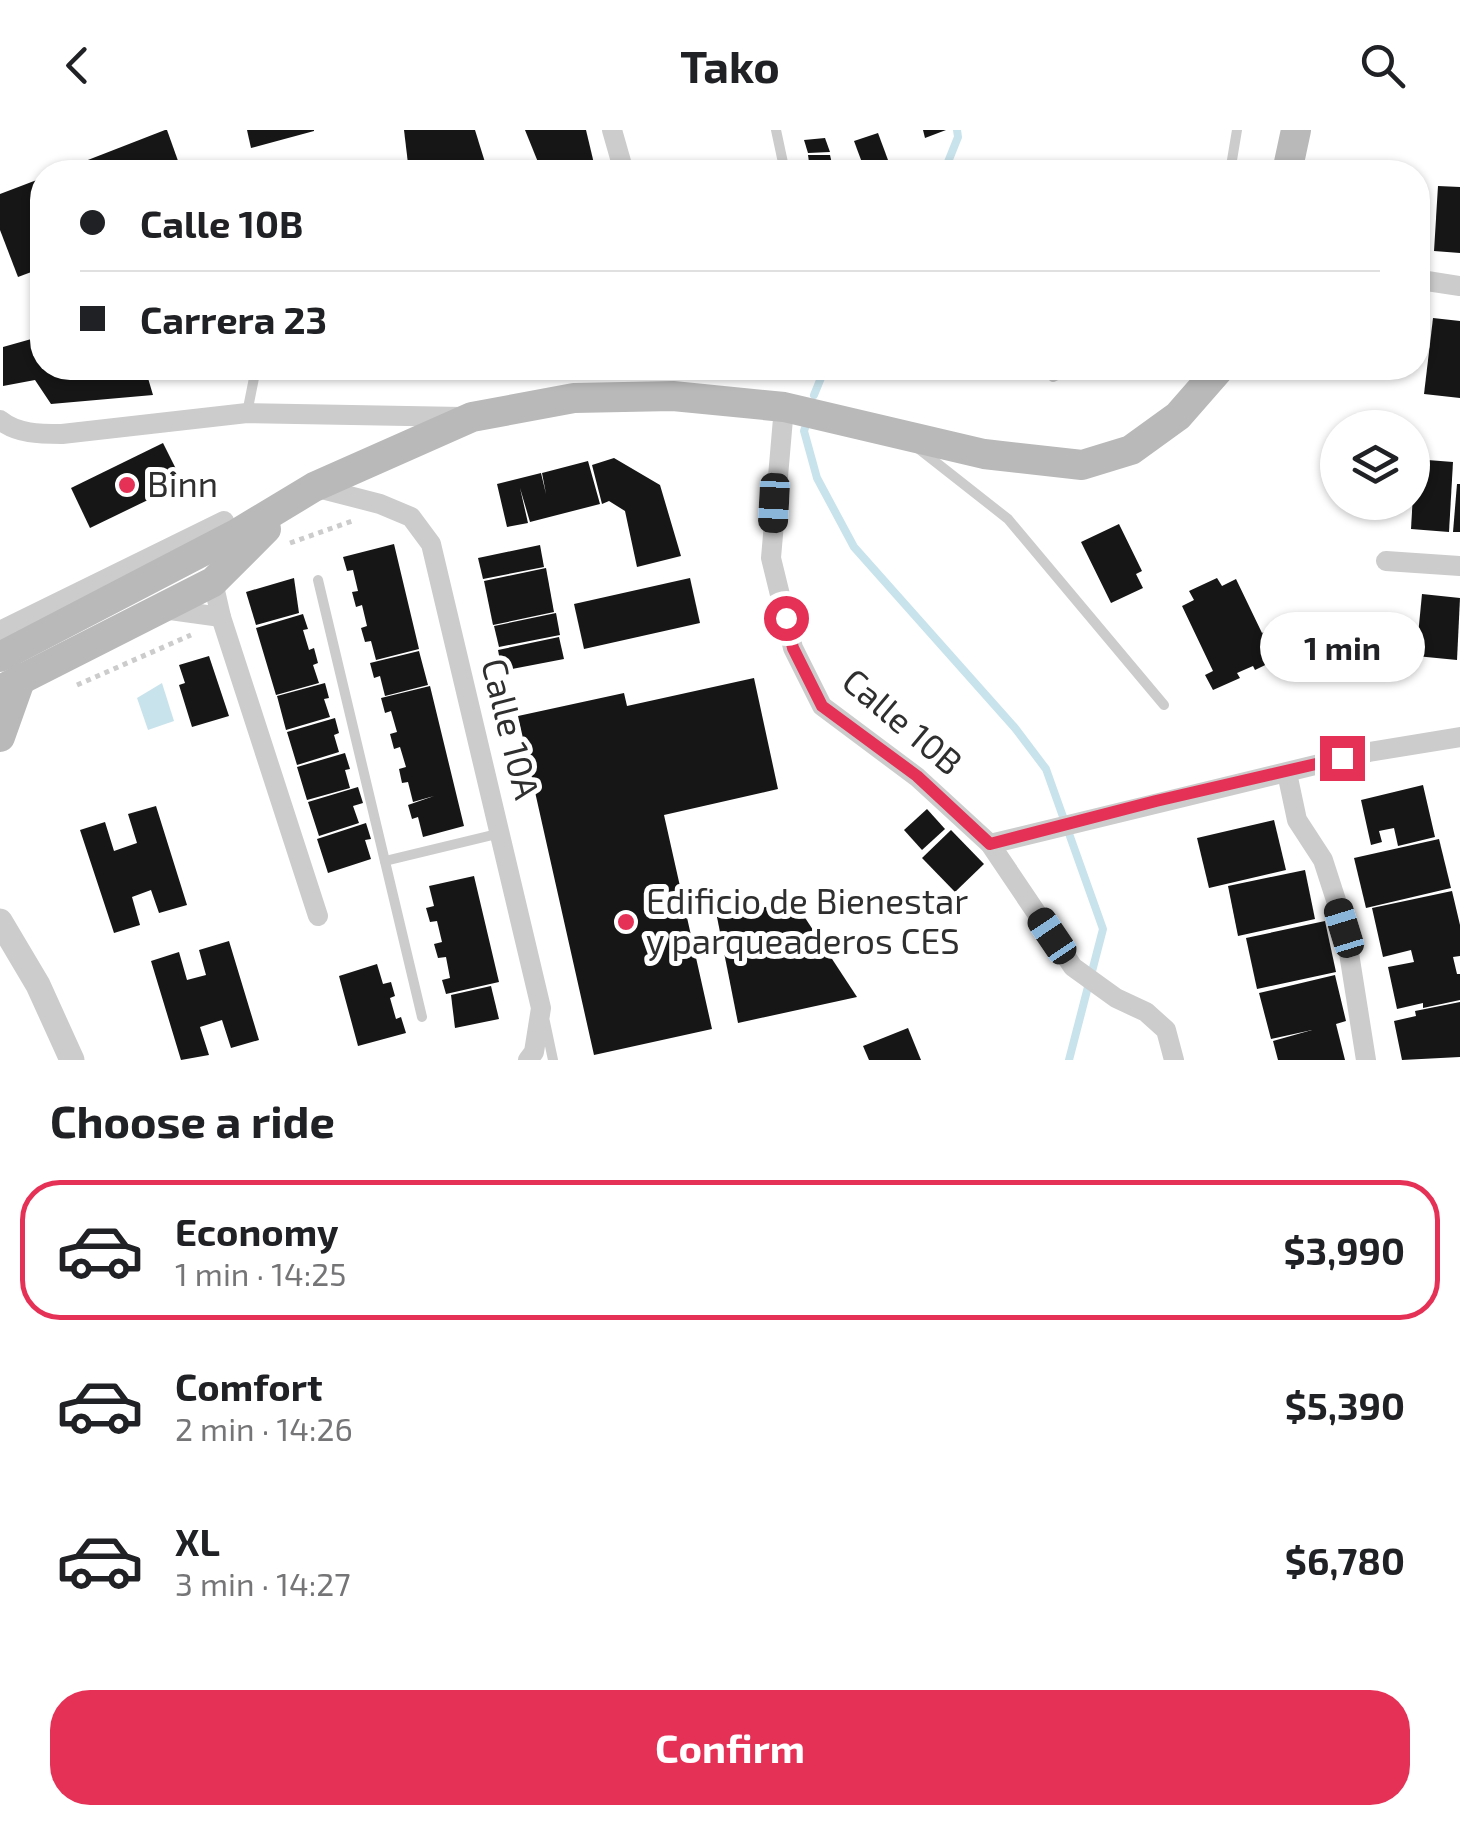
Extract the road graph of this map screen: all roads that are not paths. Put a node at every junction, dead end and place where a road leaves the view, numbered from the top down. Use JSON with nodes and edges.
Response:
{"nodes":[{"id":1,"x":612,"y":130,"type":"edge"},
{"id":2,"x":776,"y":130,"type":"edge"},
{"id":3,"x":1237,"y":130,"type":"edge"},
{"id":4,"x":1296,"y":130,"type":"edge"},
{"id":5,"x":621,"y":160,"type":"edge"},
{"id":6,"x":782,"y":160,"type":"edge"},
{"id":7,"x":1232,"y":160,"type":"edge"},
{"id":8,"x":1290,"y":160,"type":"edge"},
{"id":9,"x":1430,"y":282,"type":"edge"},
{"id":10,"x":1460,"y":286,"type":"edge"},
{"id":11,"x":254,"y":380,"type":"edge"},
{"id":12,"x":1210,"y":380,"type":"edge"},
{"id":13,"x":801,"y":411,"type":"junction"},
{"id":14,"x":248,"y":413,"type":"junction"},
{"id":15,"x":472,"y":417,"type":"junction"},
{"id":16,"x":0,"y":420,"type":"edge"},
{"id":17,"x":903,"y":435,"type":"junction"},
{"id":18,"x":305,"y":493,"type":"junction"},
{"id":19,"x":230,"y":528,"type":"junction"},
{"id":20,"x":1386,"y":561,"type":"dead end"},
{"id":21,"x":1460,"y":566,"type":"edge"},
{"id":22,"x":318,"y":580,"type":"dead end"},
{"id":23,"x":213,"y":582,"type":"junction"},
{"id":24,"x":160,"y":609,"type":"junction"},
{"id":25,"x":222,"y":620,"type":"junction"},
{"id":26,"x":0,"y":631,"type":"edge"},
{"id":27,"x":7,"y":675,"type":"edge"},
{"id":28,"x":1164,"y":704,"type":"dead end"},
{"id":29,"x":0,"y":737,"type":"edge"},
{"id":30,"x":1460,"y":737,"type":"edge"},
{"id":31,"x":1286,"y":773,"type":"junction"},
{"id":32,"x":502,"y":833,"type":"junction"},
{"id":33,"x":990,"y":844,"type":"junction"},
{"id":34,"x":385,"y":860,"type":"junction"},
{"id":35,"x":318,"y":916,"type":"dead end"},
{"id":36,"x":2,"y":921,"type":"edge"},
{"id":37,"x":542,"y":1008,"type":"junction"},
{"id":38,"x":422,"y":1017,"type":"dead end"},
{"id":39,"x":72,"y":1060,"type":"edge"},
{"id":40,"x":528,"y":1060,"type":"edge"},
{"id":41,"x":553,"y":1060,"type":"edge"},
{"id":42,"x":1174,"y":1060,"type":"edge"},
{"id":43,"x":1366,"y":1060,"type":"edge"}],
"edges":[{"from":1,"to":5,"type":"street"},
{"from":2,"to":6,"type":"lane"},
{"from":3,"to":7,"type":"lane"},
{"from":4,"to":8,"type":"main road"},
{"from":9,"to":10,"type":"street"},
{"from":11,"to":14,"type":"lane"},
{"from":12,"to":17,"type":"main road"},
{"from":13,"to":15,"type":"main road"},
{"from":13,"to":17,"type":"main road"},
{"from":13,"to":33,"type":"street","name":"Calle 10B"},
{"from":14,"to":15,"type":"street"},
{"from":14,"to":16,"type":"street"},
{"from":15,"to":18,"type":"main road"},
{"from":17,"to":28,"type":"lane"},
{"from":18,"to":19,"type":"main road"},
{"from":18,"to":23,"type":"main road"},
{"from":18,"to":32,"type":"street","name":"Calle 10A"},
{"from":19,"to":26,"type":"street"},
{"from":19,"to":27,"type":"main road"},
{"from":20,"to":21,"type":"street"},
{"from":22,"to":34,"type":"lane"},
{"from":23,"to":24,"type":"main road"},
{"from":23,"to":25,"type":"street"},
{"from":24,"to":25,"type":"street"},
{"from":24,"to":27,"type":"main road"},
{"from":25,"to":35,"type":"street"},
{"from":27,"to":29,"type":"main road"},
{"from":30,"to":31,"type":"street"},
{"from":31,"to":33,"type":"street"},
{"from":31,"to":43,"type":"street"},
{"from":32,"to":34,"type":"lane"},
{"from":32,"to":37,"type":"street","name":"Calle 10A"},
{"from":33,"to":42,"type":"street","name":"Calle 10B"},
{"from":34,"to":38,"type":"lane"},
{"from":36,"to":39,"type":"street"},
{"from":37,"to":40,"type":"street","name":"Calle 10A"},
{"from":37,"to":41,"type":"lane"}]}
